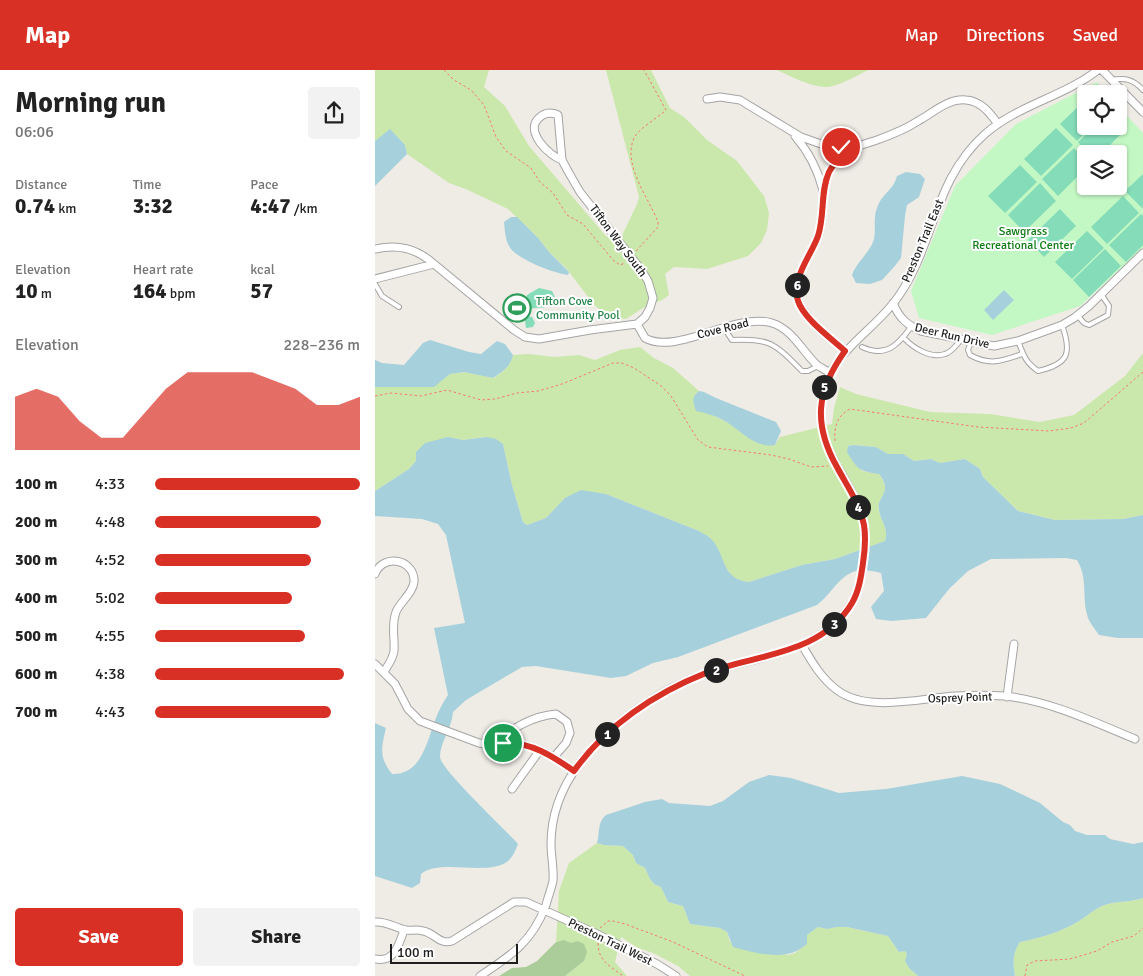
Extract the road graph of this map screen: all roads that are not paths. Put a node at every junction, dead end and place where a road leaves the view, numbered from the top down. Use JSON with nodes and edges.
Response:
{"nodes":[{"id":1,"x":1098,"y":70,"type":"edge"},
{"id":2,"x":1102,"y":70,"type":"edge"},
{"id":3,"x":1112,"y":80,"type":"junction"},
{"id":4,"x":1143,"y":90,"type":"edge"},
{"id":5,"x":707,"y":99,"type":"dead end"},
{"id":6,"x":1143,"y":112,"type":"edge"},
{"id":7,"x":998,"y":124,"type":"junction"},
{"id":8,"x":793,"y":134,"type":"junction"},
{"id":9,"x":858,"y":147,"type":"junction"},
{"id":10,"x":562,"y":160,"type":"junction"},
{"id":11,"x":824,"y":191,"type":"junction"},
{"id":12,"x":375,"y":249,"type":"edge"},
{"id":13,"x":1143,"y":254,"type":"edge"},
{"id":14,"x":433,"y":264,"type":"junction"},
{"id":15,"x":375,"y":279,"type":"edge"},
{"id":16,"x":375,"y":284,"type":"edge"},
{"id":17,"x":1101,"y":294,"type":"junction"},
{"id":18,"x":893,"y":303,"type":"junction"},
{"id":19,"x":399,"y":307,"type":"dead end"},
{"id":20,"x":1077,"y":316,"type":"junction"},
{"id":21,"x":637,"y":324,"type":"junction"},
{"id":22,"x":1062,"y":325,"type":"junction"},
{"id":23,"x":726,"y":327,"type":"junction"},
{"id":24,"x":911,"y":327,"type":"junction"},
{"id":25,"x":904,"y":338,"type":"junction"},
{"id":26,"x":961,"y":340,"type":"junction"},
{"id":27,"x":1018,"y":341,"type":"junction"},
{"id":28,"x":971,"y":342,"type":"junction"},
{"id":29,"x":862,"y":348,"type":"dead end"},
{"id":30,"x":845,"y":351,"type":"junction"},
{"id":31,"x":1022,"y":354,"type":"junction"},
{"id":32,"x":818,"y":366,"type":"junction"},
{"id":33,"x":830,"y":373,"type":"junction"},
{"id":34,"x":375,"y":574,"type":"edge"},
{"id":35,"x":1013,"y":644,"type":"dead end"},
{"id":36,"x":802,"y":645,"type":"junction"},
{"id":37,"x":375,"y":664,"type":"edge"},
{"id":38,"x":385,"y":672,"type":"junction"},
{"id":39,"x":1007,"y":697,"type":"junction"},
{"id":40,"x":1135,"y":739,"type":"dead end"},
{"id":41,"x":491,"y":744,"type":"junction"},
{"id":42,"x":541,"y":750,"type":"junction"},
{"id":43,"x":554,"y":757,"type":"junction"},
{"id":44,"x":574,"y":771,"type":"junction"},
{"id":45,"x":511,"y":789,"type":"dead end"},
{"id":46,"x":544,"y":910,"type":"junction"},
{"id":47,"x":375,"y":922,"type":"edge"},
{"id":48,"x":404,"y":930,"type":"junction"},
{"id":49,"x":375,"y":959,"type":"edge"},
{"id":50,"x":480,"y":976,"type":"edge"},
{"id":51,"x":675,"y":976,"type":"edge"}],
"edges":[{"from":1,"to":7,"type":"street","name":"Preston Trail East"},
{"from":2,"to":3,"type":"street"},
{"from":3,"to":4,"type":"lane"},
{"from":3,"to":6,"type":"street"},
{"from":5,"to":8,"type":"street"},
{"from":7,"to":9,"type":"street"},
{"from":7,"to":18,"type":"street","name":"Preston Trail East"},
{"from":8,"to":9,"type":"street"},
{"from":8,"to":11,"type":"street"},
{"from":9,"to":11,"type":"street"},
{"from":10,"to":10,"type":"street","name":"Tifton Way South"},
{"from":10,"to":21,"type":"street","name":"Tifton Way South"},
{"from":11,"to":30,"type":"street"},
{"from":12,"to":14,"type":"street"},
{"from":13,"to":17,"type":"street","name":"Deer Run Drive"},
{"from":14,"to":15,"type":"street"},
{"from":14,"to":21,"type":"street"},
{"from":16,"to":19,"type":"lane"},
{"from":17,"to":20,"type":"street","name":"Deer Run Drive"},
{"from":17,"to":20,"type":"lane"},
{"from":18,"to":24,"type":"street","name":"Deer Run Drive"},
{"from":18,"to":30,"type":"street","name":"Preston Trail East"},
{"from":20,"to":22,"type":"street","name":"Deer Run Drive"},
{"from":21,"to":23,"type":"street","name":"Cove Road"},
{"from":22,"to":27,"type":"street","name":"Deer Run Drive"},
{"from":22,"to":31,"type":"lane"},
{"from":23,"to":32,"type":"street","name":"Cove Road"},
{"from":23,"to":32,"type":"lane"},
{"from":24,"to":25,"type":"lane"},
{"from":24,"to":26,"type":"street","name":"Deer Run Drive"},
{"from":25,"to":26,"type":"lane"},
{"from":25,"to":29,"type":"lane"},
{"from":26,"to":28,"type":"street","name":"Deer Run Drive"},
{"from":27,"to":28,"type":"street","name":"Deer Run Drive"},
{"from":27,"to":31,"type":"lane"},
{"from":28,"to":31,"type":"lane"},
{"from":30,"to":33,"type":"street","name":"Preston Trail East"},
{"from":32,"to":33,"type":"street","name":"Cove Road"},
{"from":33,"to":36,"type":"street","name":"Preston Trail East"},
{"from":34,"to":38,"type":"street"},
{"from":35,"to":39,"type":"street"},
{"from":36,"to":39,"type":"street","name":"Osprey Point"},
{"from":36,"to":44,"type":"street","name":"Preston Trail East"},
{"from":37,"to":38,"type":"street"},
{"from":38,"to":41,"type":"street"},
{"from":39,"to":40,"type":"street","name":"Osprey Point"},
{"from":41,"to":42,"type":"street"},
{"from":41,"to":43,"type":"street"},
{"from":42,"to":43,"type":"street"},
{"from":42,"to":45,"type":"street"},
{"from":43,"to":44,"type":"street"},
{"from":44,"to":46,"type":"street","name":"Preston Trail East"},
{"from":46,"to":48,"type":"street","name":"Preston Trail West"},
{"from":46,"to":50,"type":"street","name":"Preston Trail East"},
{"from":46,"to":51,"type":"street","name":"Preston Trail West"},
{"from":47,"to":48,"type":"street"},
{"from":48,"to":49,"type":"street"}]}
